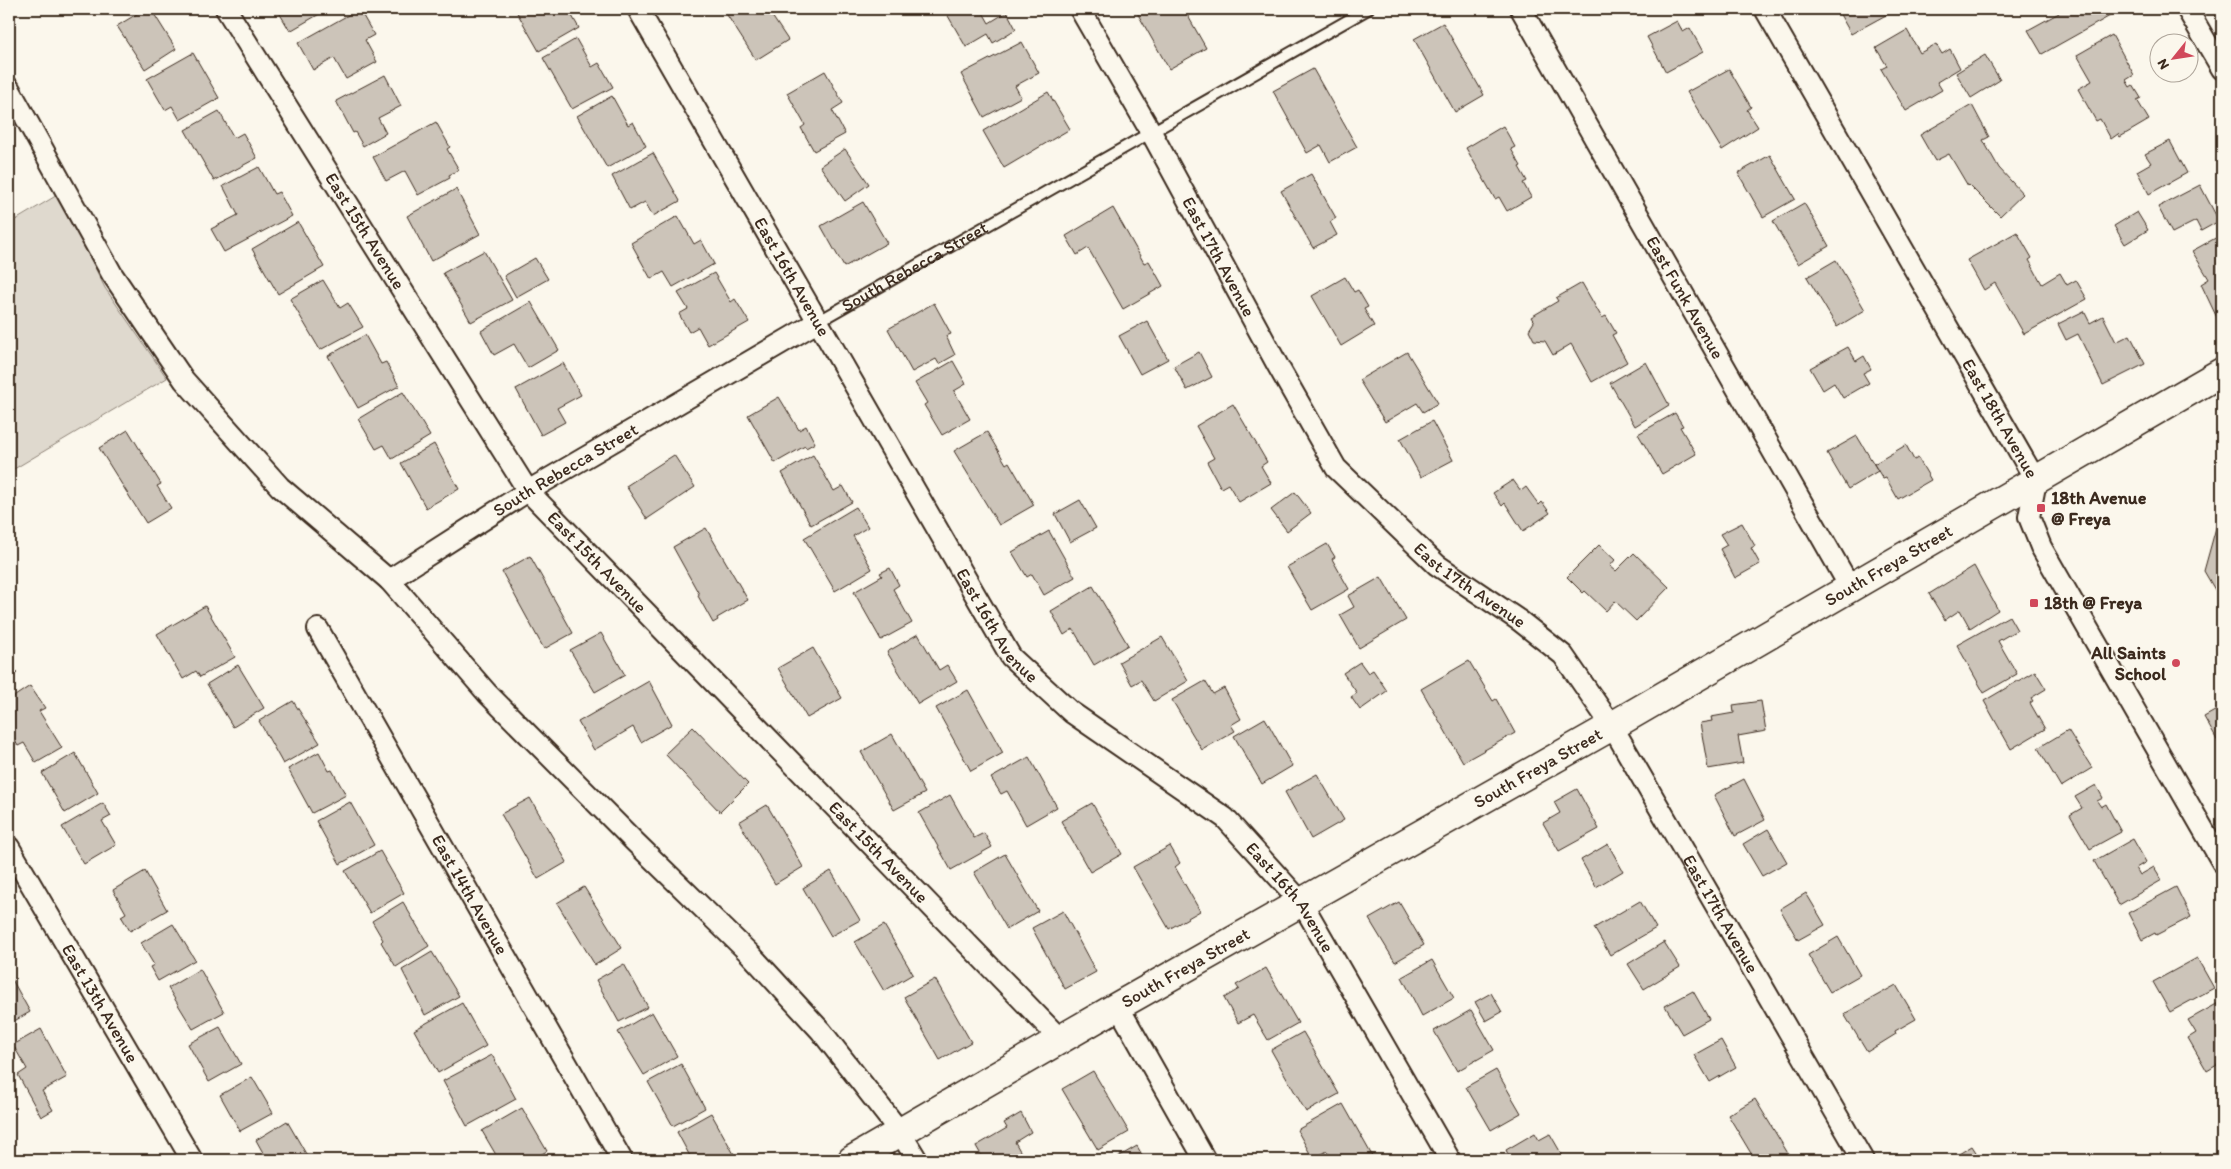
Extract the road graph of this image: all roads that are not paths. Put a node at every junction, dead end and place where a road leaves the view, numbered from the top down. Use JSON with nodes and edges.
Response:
{"nodes":[{"id":1,"x":226,"y":9,"type":"edge"},
{"id":2,"x":638,"y":9,"type":"edge"},
{"id":3,"x":1080,"y":9,"type":"edge"},
{"id":4,"x":1368,"y":9,"type":"edge"},
{"id":5,"x":1521,"y":9,"type":"edge"},
{"id":6,"x":1765,"y":9,"type":"edge"},
{"id":7,"x":2187,"y":9,"type":"edge"},
{"id":8,"x":2222,"y":69,"type":"edge"},
{"id":9,"x":9,"y":88,"type":"edge"},
{"id":10,"x":1151,"y":132,"type":"junction"},
{"id":11,"x":819,"y":321,"type":"junction"},
{"id":12,"x":2222,"y":372,"type":"edge"},
{"id":13,"x":2036,"y":482,"type":"junction"},
{"id":14,"x":528,"y":491,"type":"junction"},
{"id":15,"x":389,"y":580,"type":"junction"},
{"id":16,"x":1850,"y":587,"type":"junction"},
{"id":17,"x":318,"y":629,"type":"dead end"},
{"id":18,"x":1612,"y":726,"type":"junction"},
{"id":19,"x":9,"y":847,"type":"edge"},
{"id":20,"x":2222,"y":862,"type":"edge"},
{"id":21,"x":1302,"y":903,"type":"junction"},
{"id":22,"x":1118,"y":1006,"type":"junction"},
{"id":23,"x":1061,"y":1040,"type":"junction"},
{"id":24,"x":900,"y":1132,"type":"junction"},
{"id":25,"x":192,"y":1160,"type":"edge"},
{"id":26,"x":622,"y":1160,"type":"edge"},
{"id":27,"x":852,"y":1160,"type":"edge"},
{"id":28,"x":917,"y":1160,"type":"edge"},
{"id":29,"x":1205,"y":1160,"type":"edge"},
{"id":30,"x":1450,"y":1160,"type":"edge"},
{"id":31,"x":1863,"y":1160,"type":"edge"}],
"edges":[{"from":1,"to":14,"type":"street","name":"East 15th Avenue"},
{"from":2,"to":11,"type":"street","name":"East 16th Avenue"},
{"from":3,"to":10,"type":"street","name":"East 17th Avenue"},
{"from":4,"to":10,"type":"lane","name":"South Rebecca Street"},
{"from":5,"to":16,"type":"street","name":"East Funk Avenue"},
{"from":6,"to":13,"type":"street","name":"East 18th Avenue"},
{"from":7,"to":8,"type":"street"},
{"from":9,"to":15,"type":"street"},
{"from":10,"to":11,"type":"lane","name":"South Rebecca Street"},
{"from":10,"to":18,"type":"street","name":"East 17th Avenue"},
{"from":11,"to":14,"type":"street","name":"South Rebecca Street"},
{"from":11,"to":21,"type":"street","name":"East 16th Avenue"},
{"from":12,"to":13,"type":"main road","name":"South Freya Street"},
{"from":13,"to":16,"type":"main road","name":"South Freya Street"},
{"from":13,"to":20,"type":"street","name":"East 18th Avenue"},
{"from":14,"to":15,"type":"street","name":"South Rebecca Street"},
{"from":14,"to":23,"type":"street","name":"East 15th Avenue"},
{"from":15,"to":24,"type":"street"},
{"from":16,"to":18,"type":"main road","name":"South Freya Street"},
{"from":17,"to":26,"type":"street","name":"East 14th Avenue"},
{"from":18,"to":21,"type":"main road","name":"South Freya Street"},
{"from":18,"to":31,"type":"street","name":"East 17th Avenue"},
{"from":19,"to":25,"type":"street","name":"East 13th Avenue"},
{"from":21,"to":22,"type":"main road","name":"South Freya Street"},
{"from":21,"to":30,"type":"street","name":"East 16th Avenue"},
{"from":22,"to":23,"type":"main road","name":"South Freya Street"},
{"from":22,"to":29,"type":"street"},
{"from":23,"to":24,"type":"main road","name":"South Freya Street"},
{"from":24,"to":27,"type":"main road","name":"South Freya Street"},
{"from":24,"to":28,"type":"street"}]}
